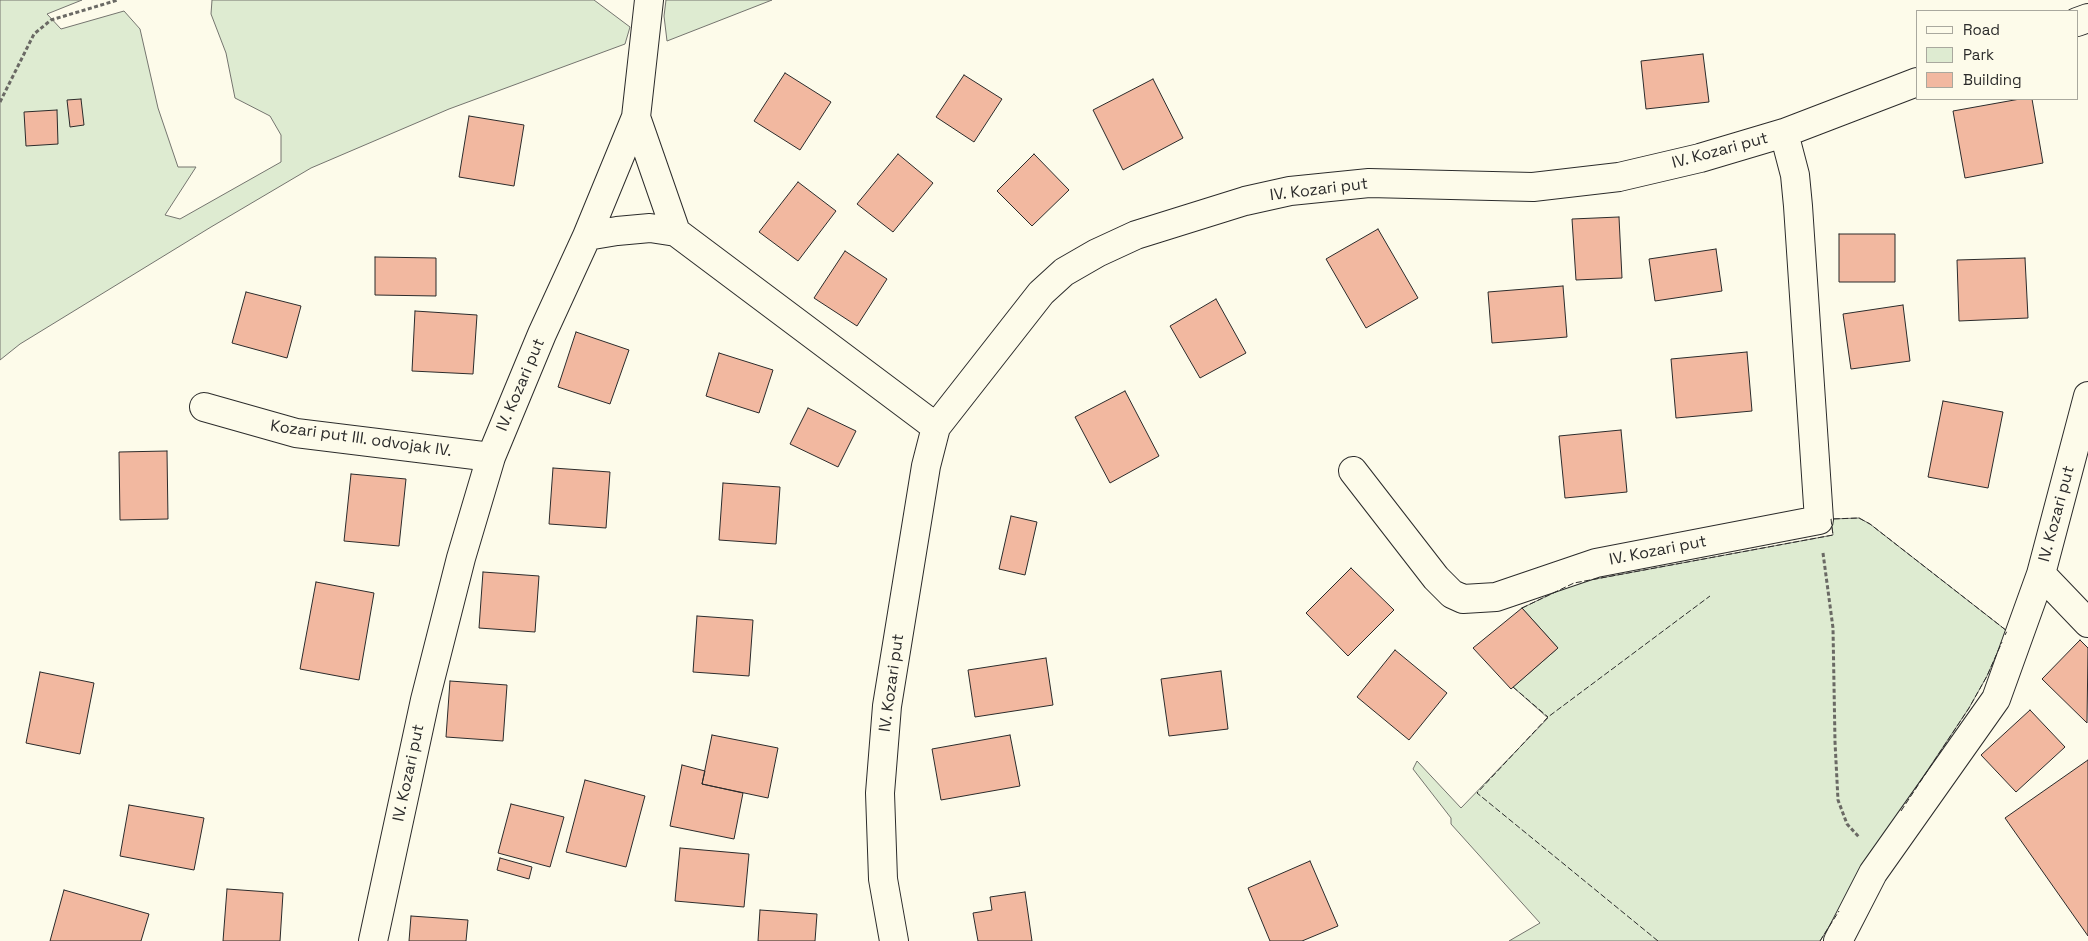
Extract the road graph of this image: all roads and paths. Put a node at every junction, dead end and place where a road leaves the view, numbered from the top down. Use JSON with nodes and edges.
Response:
{"nodes":[{"id":1,"x":118,"y":0,"type":"edge"},
{"id":2,"x":649,"y":0,"type":"edge"},
{"id":3,"x":1916,"y":82,"type":"edge"},
{"id":4,"x":0,"y":102,"type":"edge"},
{"id":5,"x":636,"y":117,"type":"junction"},
{"id":6,"x":1784,"y":133,"type":"junction"},
{"id":7,"x":676,"y":232,"type":"junction"},
{"id":8,"x":588,"y":236,"type":"junction"},
{"id":9,"x":2088,"y":396,"type":"edge"},
{"id":10,"x":204,"y":407,"type":"dead end"},
{"id":11,"x":936,"y":427,"type":"junction"},
{"id":12,"x":491,"y":457,"type":"junction"},
{"id":13,"x":1354,"y":471,"type":"dead end"},
{"id":14,"x":1819,"y":520,"type":"junction"},
{"id":15,"x":2041,"y":574,"type":"junction"},
{"id":16,"x":2088,"y":623,"type":"edge"},
{"id":17,"x":1884,"y":859,"type":"junction"},
{"id":18,"x":372,"y":941,"type":"edge"},
{"id":19,"x":894,"y":941,"type":"edge"},
{"id":20,"x":1838,"y":941,"type":"edge"}],
"edges":[{"from":1,"to":4,"type":"path"},
{"from":2,"to":5,"type":"street"},
{"from":3,"to":6,"type":"street","name":"IV. Kozari put"},
{"from":5,"to":7,"type":"street"},
{"from":5,"to":8,"type":"street","name":"IV. Kozari put"},
{"from":6,"to":11,"type":"street","name":"IV. Kozari put"},
{"from":6,"to":14,"type":"street","name":"IV. Kozari put"},
{"from":7,"to":8,"type":"street"},
{"from":7,"to":11,"type":"street"},
{"from":8,"to":12,"type":"street","name":"IV. Kozari put"},
{"from":9,"to":15,"type":"street","name":"IV. Kozari put"},
{"from":10,"to":12,"type":"street","name":"Kozari put III. odvojak IV."},
{"from":11,"to":19,"type":"street","name":"IV. Kozari put"},
{"from":12,"to":18,"type":"street","name":"IV. Kozari put"},
{"from":13,"to":14,"type":"street","name":"IV. Kozari put"},
{"from":14,"to":17,"type":"path"},
{"from":15,"to":16,"type":"street","name":"IV. Kozari put"},
{"from":15,"to":17,"type":"street","name":"IV. Kozari put"},
{"from":17,"to":20,"type":"street","name":"IV. Kozari put"}]}
